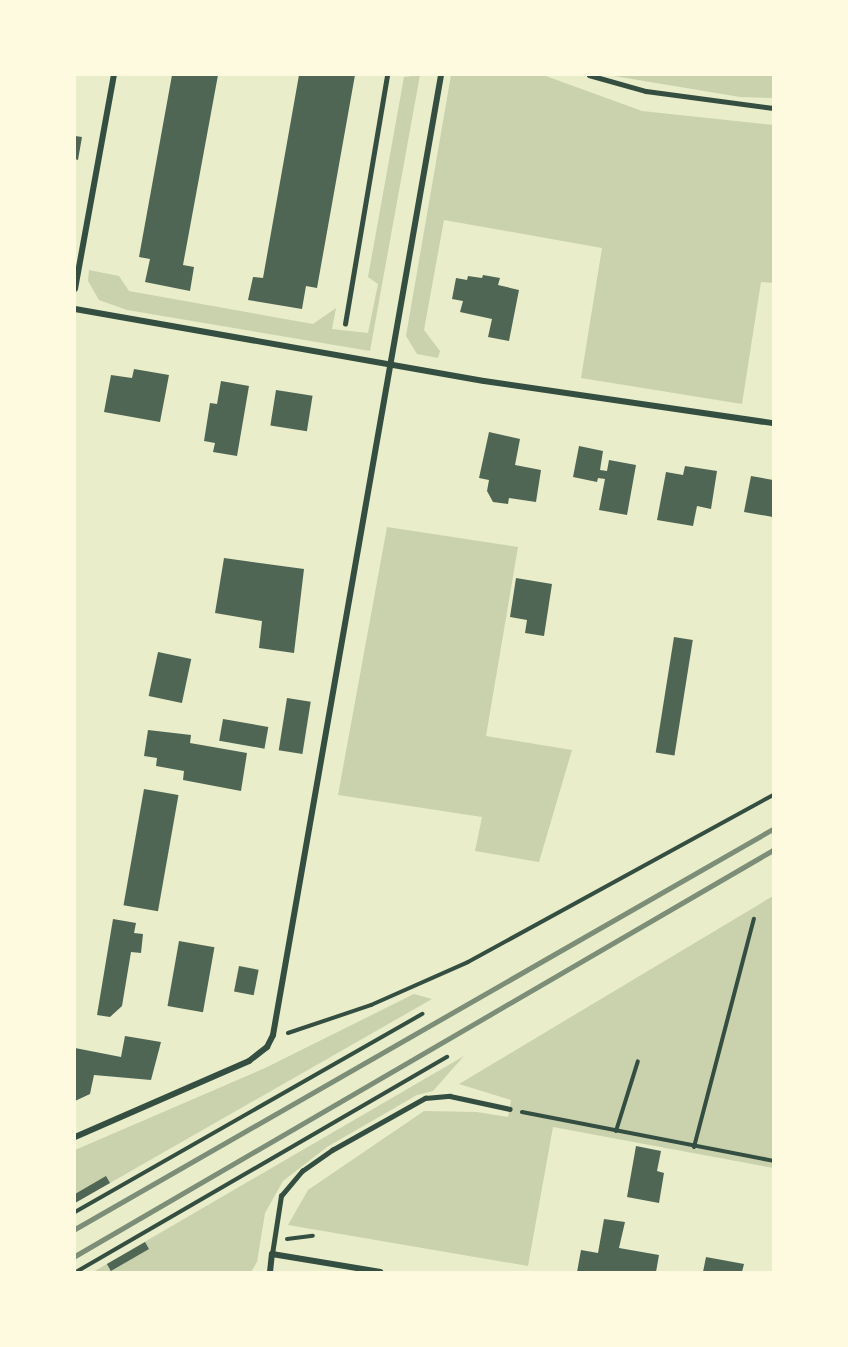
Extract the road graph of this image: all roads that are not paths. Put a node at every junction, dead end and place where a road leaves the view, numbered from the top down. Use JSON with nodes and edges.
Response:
{"nodes":[{"id":1,"x":114,"y":75,"type":"edge"},
{"id":2,"x":387,"y":75,"type":"edge"},
{"id":3,"x":441,"y":75,"type":"edge"},
{"id":4,"x":589,"y":75,"type":"edge"},
{"id":5,"x":773,"y":108,"type":"edge"},
{"id":6,"x":75,"y":289,"type":"edge"},
{"id":7,"x":75,"y":309,"type":"edge"},
{"id":8,"x":345,"y":324,"type":"dead end"},
{"id":9,"x":389,"y":365,"type":"junction"},
{"id":10,"x":773,"y":423,"type":"edge"},
{"id":11,"x":510,"y":1109,"type":"road end"},
{"id":12,"x":75,"y":1137,"type":"edge"},
{"id":13,"x":272,"y":1254,"type":"junction"},
{"id":14,"x":270,"y":1272,"type":"edge"},
{"id":15,"x":381,"y":1272,"type":"edge"}],
"edges":[{"from":1,"to":6,"type":"street"},
{"from":2,"to":8,"type":"lane"},
{"from":3,"to":9,"type":"street"},
{"from":4,"to":5,"type":"lane"},
{"from":7,"to":9,"type":"street"},
{"from":9,"to":10,"type":"street"},
{"from":9,"to":12,"type":"street"},
{"from":11,"to":13,"type":"lane"},
{"from":13,"to":14,"type":"street"},
{"from":13,"to":15,"type":"street"}]}
